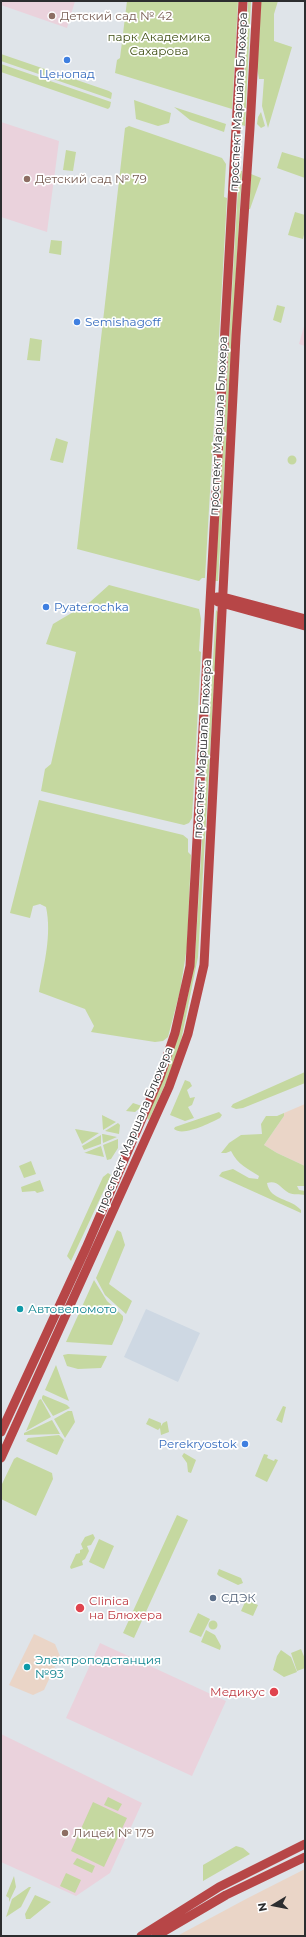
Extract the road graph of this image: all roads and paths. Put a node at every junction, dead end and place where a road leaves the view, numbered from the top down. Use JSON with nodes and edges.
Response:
{"nodes":[{"id":1,"x":243,"y":1,"type":"edge"},
{"id":2,"x":257,"y":1,"type":"edge"},
{"id":3,"x":210,"y":597,"type":"junction"},
{"id":4,"x":223,"y":601,"type":"junction"},
{"id":5,"x":305,"y":618,"type":"edge"},
{"id":6,"x":305,"y":626,"type":"edge"},
{"id":7,"x":78,"y":1264,"type":"junction"},
{"id":8,"x":88,"y":1268,"type":"junction"},
{"id":9,"x":6,"y":1420,"type":"junction"},
{"id":10,"x":16,"y":1424,"type":"junction"},
{"id":11,"x":1,"y":1432,"type":"edge"},
{"id":12,"x":1,"y":1458,"type":"edge"},
{"id":13,"x":305,"y":1844,"type":"edge"},
{"id":14,"x":305,"y":1857,"type":"edge"},
{"id":15,"x":142,"y":1936,"type":"edge"},
{"id":16,"x":156,"y":1936,"type":"edge"}],
"edges":[{"from":1,"to":3,"type":"main road","name":"проспект Маршала Блюхера"},
{"from":2,"to":4,"type":"main road","name":"проспект Маршала Блюхера"},
{"from":3,"to":4,"type":"main road"},
{"from":3,"to":7,"type":"main road","name":"проспект Маршала Блюхера"},
{"from":4,"to":5,"type":"main road"},
{"from":4,"to":6,"type":"main road"},
{"from":4,"to":8,"type":"main road","name":"проспект Маршала Блюхера"},
{"from":7,"to":8,"type":"main road"},
{"from":7,"to":9,"type":"main road","name":"проспект Маршала Блюхера"},
{"from":8,"to":10,"type":"main road","name":"проспект Маршала Блюхера"},
{"from":9,"to":10,"type":"main road"},
{"from":9,"to":11,"type":"main road","name":"проспект Маршала Блюхера"},
{"from":10,"to":12,"type":"main road","name":"проспект Маршала Блюхера"},
{"from":13,"to":15,"type":"main road"},
{"from":14,"to":16,"type":"main road"}]}
